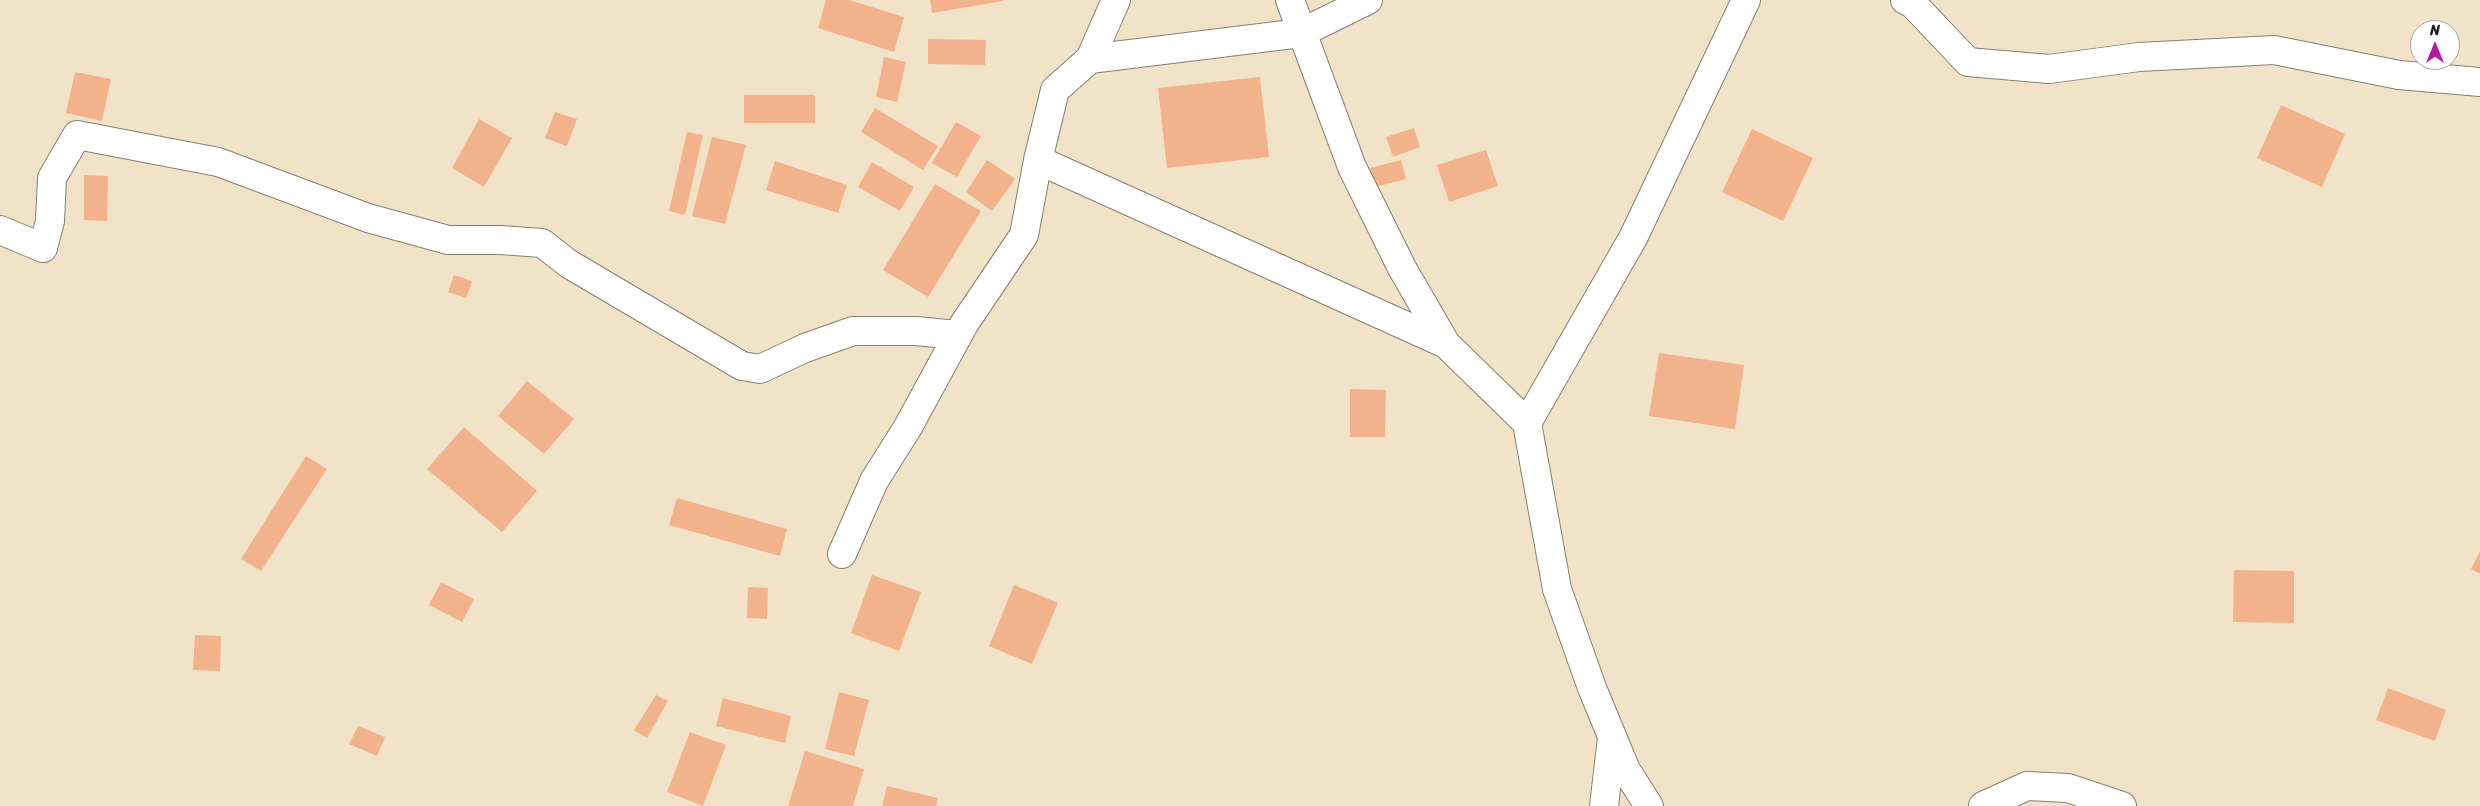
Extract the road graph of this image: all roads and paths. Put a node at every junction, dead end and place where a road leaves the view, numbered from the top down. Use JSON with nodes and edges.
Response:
{"nodes":[{"id":1,"x":1116,"y":0,"type":"edge"},
{"id":2,"x":1290,"y":0,"type":"edge"},
{"id":3,"x":1368,"y":0,"type":"edge"},
{"id":4,"x":1746,"y":0,"type":"edge"},
{"id":5,"x":1905,"y":0,"type":"edge"},
{"id":6,"x":1302,"y":33,"type":"junction"},
{"id":7,"x":1090,"y":59,"type":"junction"},
{"id":8,"x":2480,"y":82,"type":"edge"},
{"id":9,"x":1038,"y":160,"type":"junction"},
{"id":10,"x":0,"y":230,"type":"edge"},
{"id":11,"x":958,"y":335,"type":"junction"},
{"id":12,"x":1446,"y":344,"type":"junction"},
{"id":13,"x":1528,"y":423,"type":"junction"},
{"id":14,"x":842,"y":554,"type":"dead end"},
{"id":15,"x":1612,"y":737,"type":"junction"},
{"id":16,"x":2066,"y":797,"type":"edge"},
{"id":17,"x":1604,"y":806,"type":"edge"},
{"id":18,"x":1649,"y":806,"type":"edge"},
{"id":19,"x":1983,"y":806,"type":"edge"},
{"id":20,"x":2122,"y":806,"type":"edge"}],
"edges":[{"from":1,"to":7,"type":"street"},
{"from":2,"to":6,"type":"street"},
{"from":3,"to":6,"type":"street"},
{"from":4,"to":13,"type":"street"},
{"from":5,"to":8,"type":"street"},
{"from":6,"to":7,"type":"street"},
{"from":6,"to":12,"type":"street"},
{"from":7,"to":9,"type":"street"},
{"from":9,"to":11,"type":"street"},
{"from":9,"to":12,"type":"street"},
{"from":10,"to":11,"type":"street"},
{"from":11,"to":14,"type":"street"},
{"from":12,"to":13,"type":"street"},
{"from":13,"to":15,"type":"street"},
{"from":15,"to":17,"type":"street"},
{"from":15,"to":18,"type":"street"},
{"from":16,"to":19,"type":"street"},
{"from":16,"to":20,"type":"street"}]}
